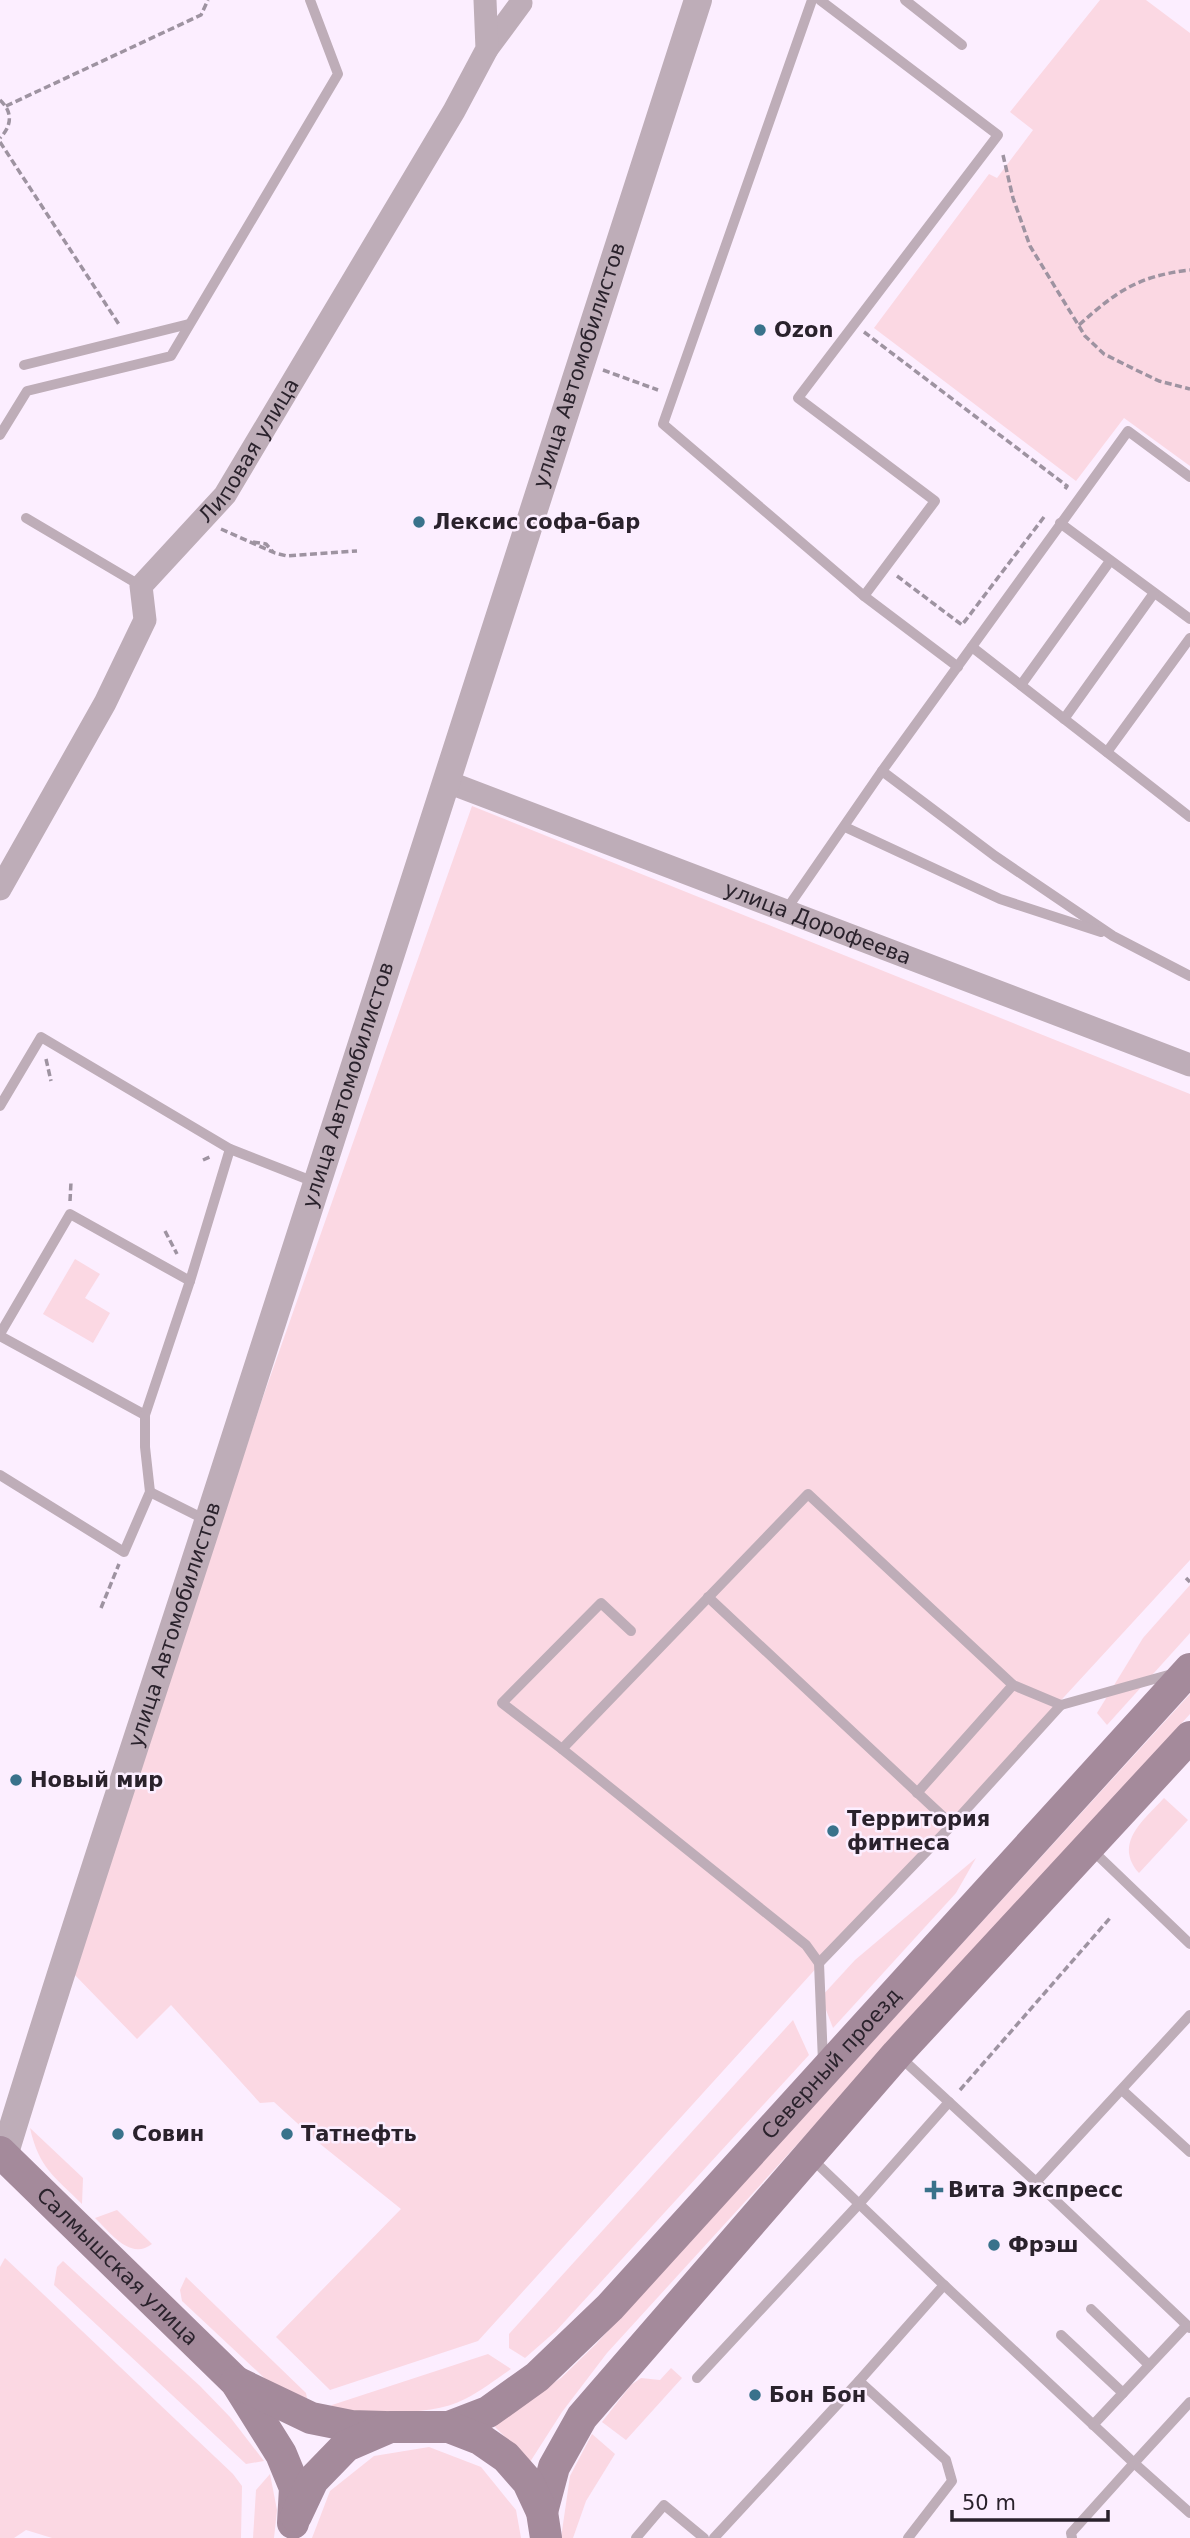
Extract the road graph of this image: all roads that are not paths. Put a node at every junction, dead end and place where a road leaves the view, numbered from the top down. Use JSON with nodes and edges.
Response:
{"nodes":[{"id":1,"x":310,"y":0,"type":"edge"},
{"id":2,"x":485,"y":0,"type":"edge"},
{"id":3,"x":698,"y":0,"type":"edge"},
{"id":4,"x":812,"y":0,"type":"edge"},
{"id":5,"x":820,"y":0,"type":"edge"},
{"id":6,"x":905,"y":0,"type":"edge"},
{"id":7,"x":521,"y":4,"type":"dead end"},
{"id":8,"x":962,"y":45,"type":"dead end"},
{"id":9,"x":487,"y":49,"type":"junction"},
{"id":10,"x":189,"y":324,"type":"junction"},
{"id":11,"x":24,"y":365,"type":"dead end"},
{"id":12,"x":0,"y":435,"type":"edge"},
{"id":13,"x":1190,"y":477,"type":"edge"},
{"id":14,"x":26,"y":518,"type":"dead end"},
{"id":15,"x":1060,"y":523,"type":"junction"},
{"id":16,"x":1110,"y":561,"type":"junction"},
{"id":17,"x":141,"y":586,"type":"junction"},
{"id":18,"x":1154,"y":593,"type":"junction"},
{"id":19,"x":864,"y":596,"type":"junction"},
{"id":20,"x":1190,"y":619,"type":"edge"},
{"id":21,"x":1190,"y":638,"type":"edge"},
{"id":22,"x":972,"y":647,"type":"junction"},
{"id":23,"x":958,"y":667,"type":"junction"},
{"id":24,"x":1021,"y":685,"type":"junction"},
{"id":25,"x":1064,"y":719,"type":"junction"},
{"id":26,"x":1107,"y":752,"type":"junction"},
{"id":27,"x":882,"y":771,"type":"junction"},
{"id":28,"x":445,"y":781,"type":"junction"},
{"id":29,"x":1190,"y":817,"type":"edge"},
{"id":30,"x":845,"y":827,"type":"junction"},
{"id":31,"x":0,"y":889,"type":"edge"},
{"id":32,"x":786,"y":910,"type":"junction"},
{"id":33,"x":1113,"y":936,"type":"junction"},
{"id":34,"x":1190,"y":976,"type":"edge"},
{"id":35,"x":1190,"y":1065,"type":"edge"},
{"id":36,"x":0,"y":1105,"type":"edge"},
{"id":37,"x":230,"y":1149,"type":"junction"},
{"id":38,"x":317,"y":1183,"type":"junction"},
{"id":39,"x":190,"y":1281,"type":"junction"},
{"id":40,"x":0,"y":1335,"type":"edge"},
{"id":41,"x":145,"y":1415,"type":"junction"},
{"id":42,"x":0,"y":1475,"type":"edge"},
{"id":43,"x":150,"y":1492,"type":"junction"},
{"id":44,"x":208,"y":1521,"type":"junction"},
{"id":45,"x":708,"y":1597,"type":"junction"},
{"id":46,"x":631,"y":1631,"type":"dead end"},
{"id":47,"x":1190,"y":1669,"type":"edge"},
{"id":48,"x":1013,"y":1685,"type":"junction"},
{"id":49,"x":1061,"y":1705,"type":"junction"},
{"id":50,"x":1190,"y":1737,"type":"edge"},
{"id":51,"x":562,"y":1749,"type":"junction"},
{"id":52,"x":916,"y":1793,"type":"junction"},
{"id":53,"x":951,"y":1825,"type":"junction"},
{"id":54,"x":1088,"y":1847,"type":"junction"},
{"id":55,"x":1190,"y":1944,"type":"edge"},
{"id":56,"x":819,"y":1964,"type":"junction"},
{"id":57,"x":1190,"y":2015,"type":"edge"},
{"id":58,"x":897,"y":2054,"type":"junction"},
{"id":59,"x":824,"y":2072,"type":"junction"},
{"id":60,"x":1122,"y":2090,"type":"junction"},
{"id":61,"x":949,"y":2102,"type":"junction"},
{"id":62,"x":1190,"y":2152,"type":"edge"},
{"id":63,"x":808,"y":2155,"type":"junction"},
{"id":64,"x":1,"y":2159,"type":"edge"},
{"id":65,"x":1036,"y":2182,"type":"junction"},
{"id":66,"x":859,"y":2204,"type":"junction"},
{"id":67,"x":944,"y":2285,"type":"junction"},
{"id":68,"x":1091,"y":2309,"type":"dead end"},
{"id":69,"x":1188,"y":2327,"type":"edge"},
{"id":70,"x":1061,"y":2335,"type":"dead end"},
{"id":71,"x":1149,"y":2365,"type":"junction"},
{"id":72,"x":697,"y":2378,"type":"dead end"},
{"id":73,"x":859,"y":2381,"type":"junction"},
{"id":74,"x":236,"y":2382,"type":"junction"},
{"id":75,"x":1123,"y":2393,"type":"junction"},
{"id":76,"x":1190,"y":2402,"type":"edge"},
{"id":77,"x":1093,"y":2425,"type":"junction"},
{"id":78,"x":390,"y":2427,"type":"junction"},
{"id":79,"x":449,"y":2427,"type":"junction"},
{"id":80,"x":1134,"y":2463,"type":"junction"},
{"id":81,"x":1190,"y":2513,"type":"edge"},
{"id":82,"x":544,"y":2525,"type":"edge"},
{"id":83,"x":293,"y":2531,"type":"edge"},
{"id":84,"x":636,"y":2538,"type":"edge"},
{"id":85,"x":704,"y":2538,"type":"edge"},
{"id":86,"x":714,"y":2538,"type":"edge"},
{"id":87,"x":908,"y":2538,"type":"edge"},
{"id":88,"x":1072,"y":2538,"type":"edge"}],
"edges":[{"from":1,"to":10,"type":"lane"},
{"from":2,"to":9,"type":"street"},
{"from":3,"to":28,"type":"street","name":"улица Автомобилистов"},
{"from":4,"to":19,"type":"lane"},
{"from":5,"to":19,"type":"lane"},
{"from":6,"to":8,"type":"lane"},
{"from":7,"to":9,"type":"street","name":"Липовая улица"},
{"from":9,"to":17,"type":"street","name":"Липовая улица"},
{"from":10,"to":11,"type":"lane"},
{"from":10,"to":12,"type":"lane"},
{"from":13,"to":15,"type":"lane"},
{"from":14,"to":17,"type":"lane"},
{"from":15,"to":16,"type":"lane"},
{"from":15,"to":22,"type":"lane"},
{"from":16,"to":18,"type":"lane"},
{"from":16,"to":24,"type":"lane"},
{"from":17,"to":31,"type":"street"},
{"from":18,"to":20,"type":"lane"},
{"from":18,"to":25,"type":"lane"},
{"from":19,"to":23,"type":"lane"},
{"from":21,"to":26,"type":"lane"},
{"from":22,"to":23,"type":"lane"},
{"from":22,"to":24,"type":"lane"},
{"from":23,"to":27,"type":"lane"},
{"from":24,"to":25,"type":"lane"},
{"from":25,"to":26,"type":"lane"},
{"from":26,"to":29,"type":"lane"},
{"from":27,"to":30,"type":"lane"},
{"from":27,"to":33,"type":"lane"},
{"from":28,"to":32,"type":"street","name":"улица Дорофеева"},
{"from":28,"to":38,"type":"street","name":"улица Автомобилистов"},
{"from":30,"to":32,"type":"lane"},
{"from":30,"to":33,"type":"lane"},
{"from":32,"to":35,"type":"street","name":"улица Дорофеева"},
{"from":33,"to":34,"type":"lane"},
{"from":36,"to":37,"type":"lane"},
{"from":37,"to":38,"type":"lane"},
{"from":37,"to":39,"type":"lane"},
{"from":38,"to":44,"type":"street","name":"улица Автомобилистов"},
{"from":39,"to":40,"type":"lane"},
{"from":39,"to":41,"type":"lane"},
{"from":40,"to":41,"type":"lane"},
{"from":41,"to":43,"type":"lane"},
{"from":42,"to":43,"type":"lane"},
{"from":43,"to":44,"type":"lane"},
{"from":44,"to":64,"type":"street","name":"улица Автомобилистов"},
{"from":45,"to":48,"type":"lane"},
{"from":45,"to":51,"type":"lane"},
{"from":45,"to":52,"type":"lane"},
{"from":46,"to":51,"type":"lane"},
{"from":47,"to":49,"type":"lane"},
{"from":47,"to":59,"type":"main road","name":"Северный проезд"},
{"from":48,"to":49,"type":"lane"},
{"from":48,"to":52,"type":"lane"},
{"from":49,"to":53,"type":"lane"},
{"from":50,"to":54,"type":"main road","name":"Северный проезд"},
{"from":51,"to":56,"type":"lane"},
{"from":52,"to":53,"type":"lane"},
{"from":53,"to":56,"type":"lane"},
{"from":54,"to":55,"type":"lane"},
{"from":54,"to":58,"type":"main road","name":"Северный проезд"},
{"from":56,"to":59,"type":"lane"},
{"from":57,"to":60,"type":"lane"},
{"from":58,"to":61,"type":"lane"},
{"from":58,"to":63,"type":"main road","name":"Северный проезд"},
{"from":59,"to":79,"type":"main road","name":"Северный проезд"},
{"from":60,"to":62,"type":"lane"},
{"from":60,"to":65,"type":"lane"},
{"from":61,"to":65,"type":"lane"},
{"from":61,"to":66,"type":"lane"},
{"from":63,"to":66,"type":"lane"},
{"from":63,"to":82,"type":"main road","name":"Северный проезд"},
{"from":64,"to":74,"type":"main road","name":"Салмышская улица"},
{"from":65,"to":69,"type":"lane"},
{"from":66,"to":67,"type":"lane"},
{"from":66,"to":72,"type":"lane"},
{"from":67,"to":73,"type":"lane"},
{"from":67,"to":77,"type":"lane"},
{"from":68,"to":71,"type":"lane"},
{"from":69,"to":71,"type":"lane"},
{"from":70,"to":75,"type":"lane"},
{"from":71,"to":75,"type":"lane"},
{"from":73,"to":86,"type":"lane"},
{"from":73,"to":87,"type":"lane"},
{"from":74,"to":78,"type":"main road"},
{"from":74,"to":83,"type":"main road"},
{"from":75,"to":77,"type":"lane"},
{"from":76,"to":80,"type":"lane"},
{"from":77,"to":80,"type":"lane"},
{"from":78,"to":79,"type":"main road"},
{"from":78,"to":83,"type":"main road"},
{"from":79,"to":82,"type":"main road"},
{"from":80,"to":81,"type":"lane"},
{"from":80,"to":88,"type":"lane"},
{"from":84,"to":85,"type":"lane"}]}
